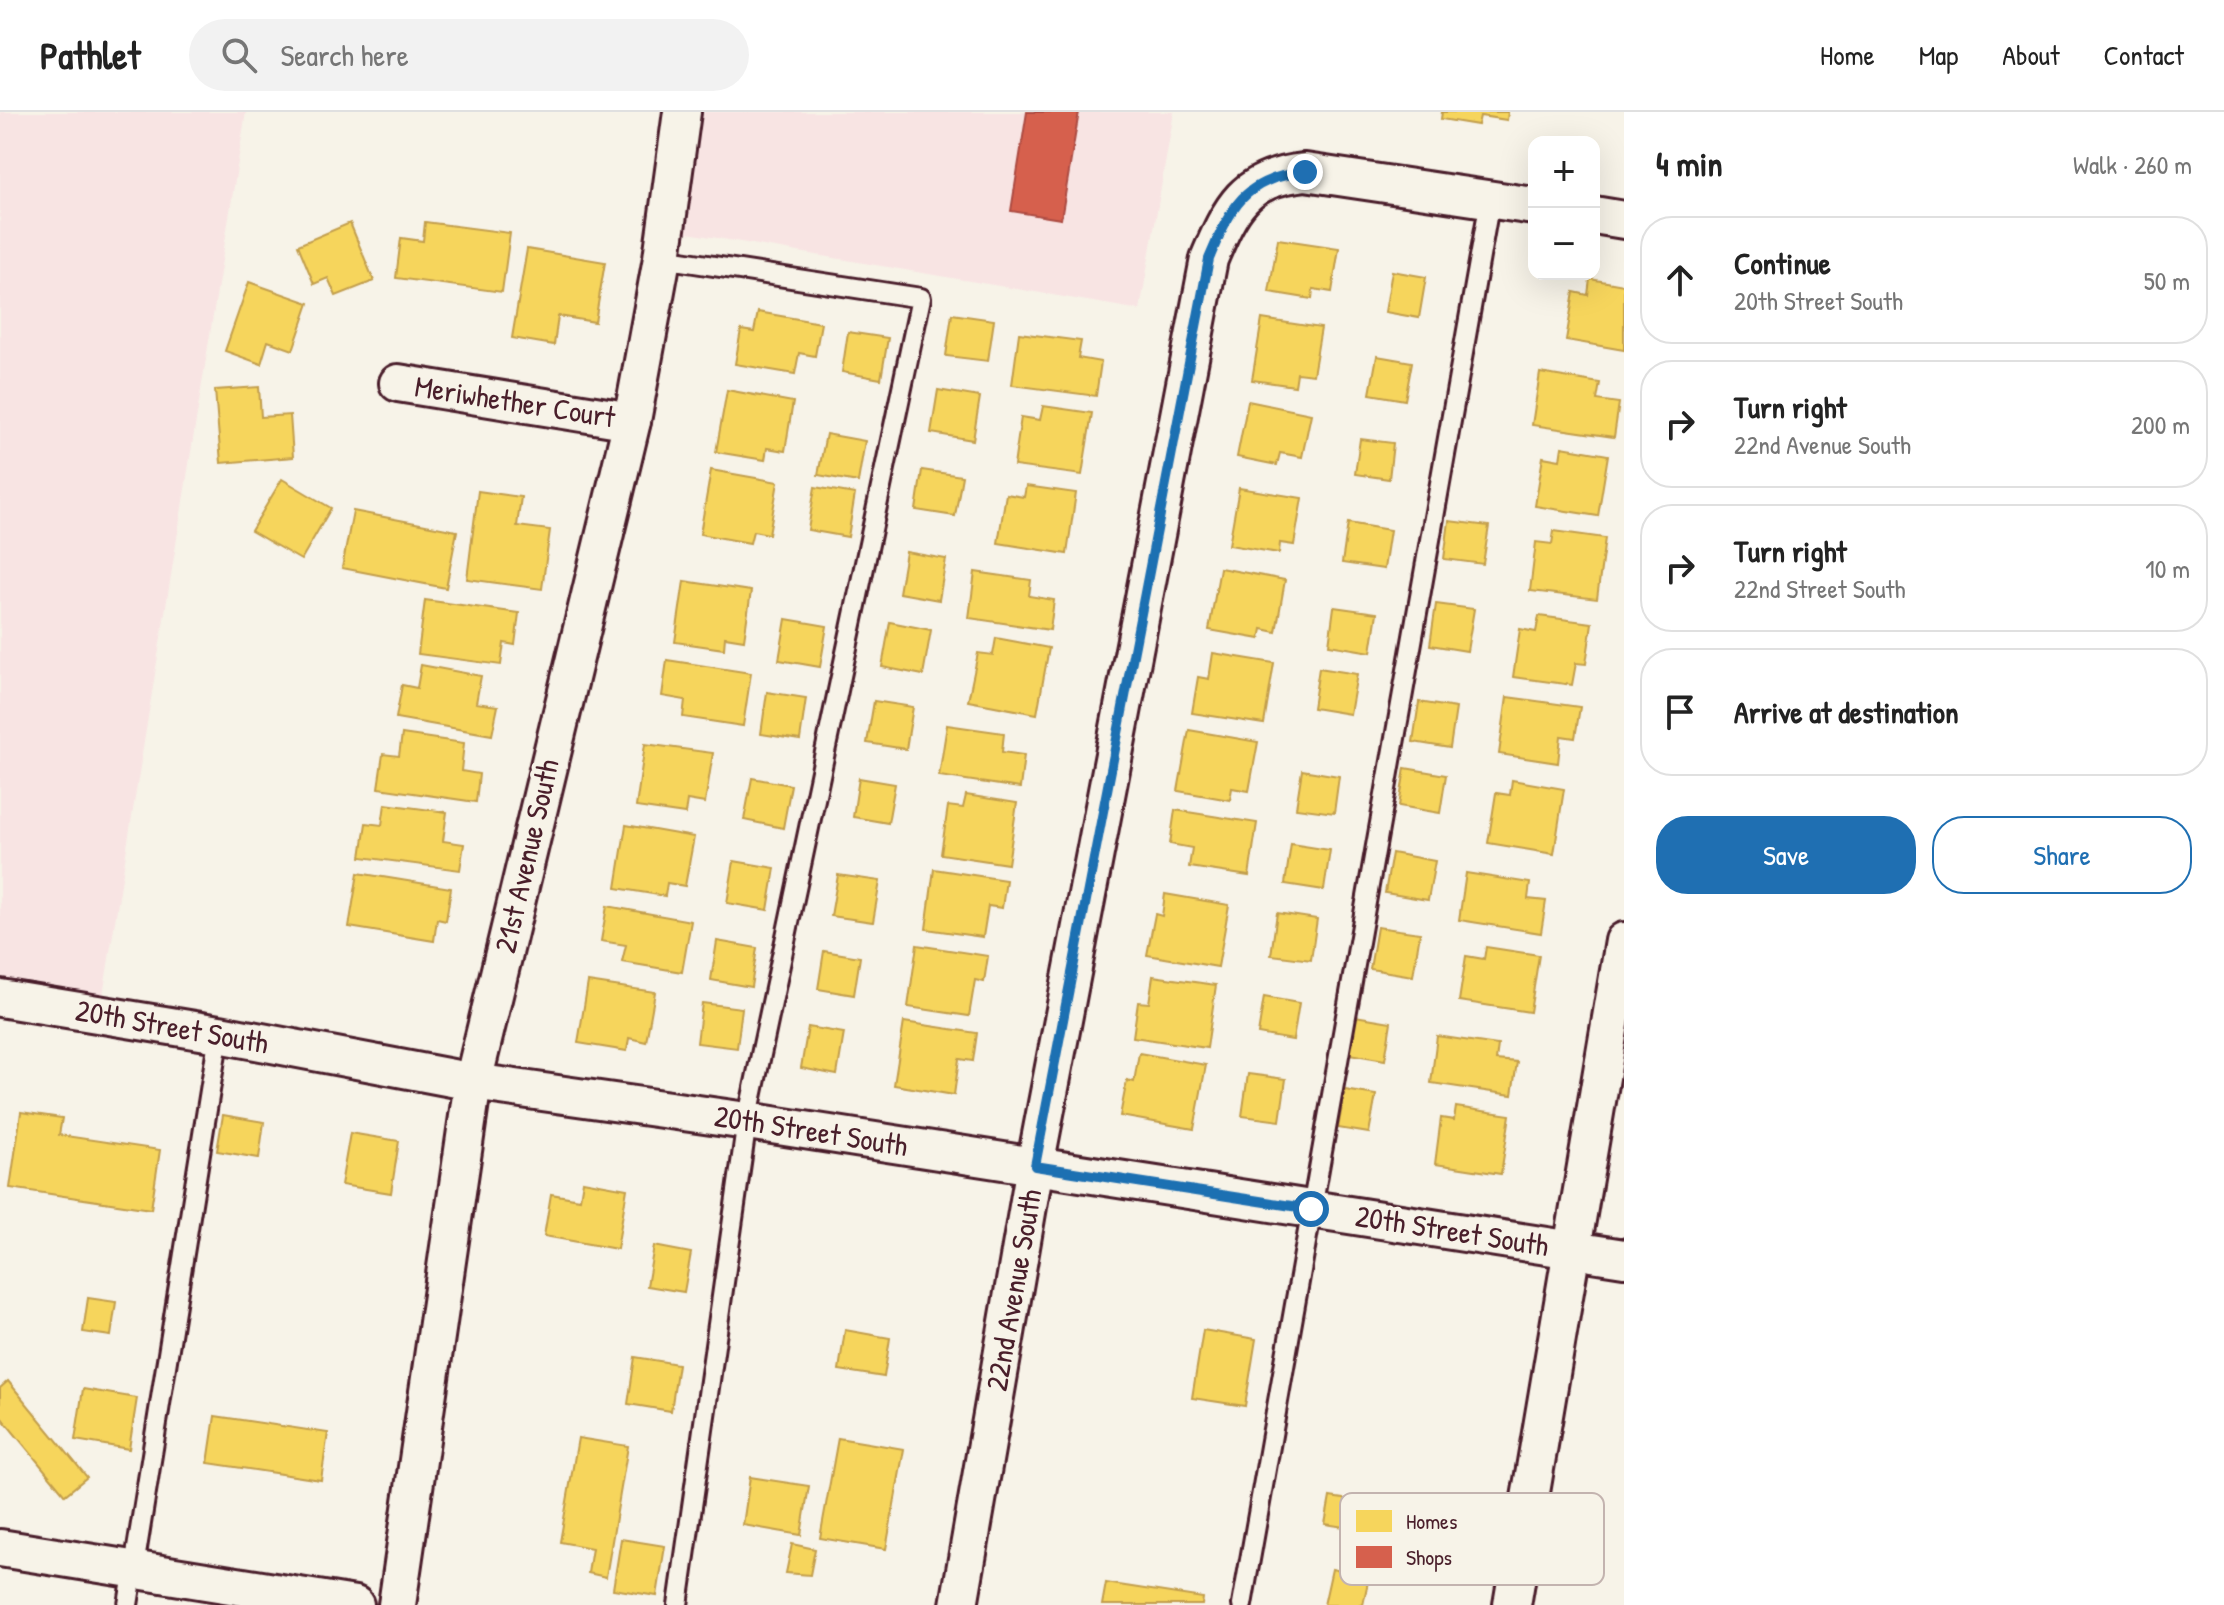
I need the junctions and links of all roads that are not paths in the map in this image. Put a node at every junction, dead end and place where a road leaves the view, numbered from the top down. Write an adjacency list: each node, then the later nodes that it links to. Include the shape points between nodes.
1 (682, 112): 6 (street, 21st Avenue South)
2 (1490, 200): 3 (street); 15 (street, 22nd Avenue South, via 1305,172 1278,175 1254,187 1228,214 1209,259); 16 (lane)
3 (1528, 205)
4 (1600, 216): 5 (street)
5 (1624, 220)
6 (662, 258): 8 (street, 21st Avenue South); 14 (lane, via 921,298)
7 (398, 383): 8 (street, Meriwhether Court)
8 (632, 421): 13 (street, 21st Avenue South)
9 (1624, 941): 10 (street)
10 (1620, 994): 17 (street)
11 (0, 998): 12 (street, 20th Street South)
12 (219, 1034): 13 (street, 20th Street South); 21 (lane)
13 (473, 1082): 14 (street, 20th Street South); 25 (street, 21st Avenue South)
14 (747, 1121): 15 (street, 20th Street South); 26 (lane)
15 (1035, 1166): 16 (street, 20th Street South); 27 (street, 22nd Avenue South)
16 (1311, 1209): 17 (street, 20th Street South); 28 (lane)
17 (1572, 1250): 18 (street, 20th Street South); 19 (street)
18 (1624, 1258)
19 (1531, 1493)
20 (0, 1548): 21 (street)
21 (134, 1568): 23 (lane); 24 (street)
22 (1515, 1585): 29 (street)
23 (128, 1605)
24 (355, 1605)
25 (397, 1605)
26 (678, 1605)
27 (959, 1605)
28 (1242, 1605)
29 (1512, 1605)

